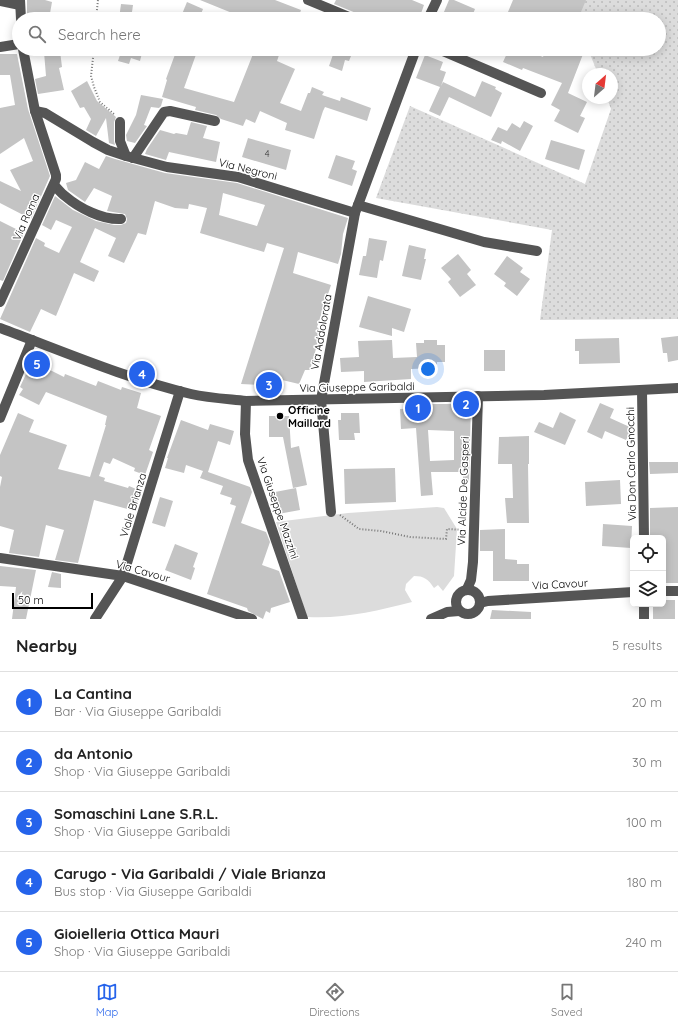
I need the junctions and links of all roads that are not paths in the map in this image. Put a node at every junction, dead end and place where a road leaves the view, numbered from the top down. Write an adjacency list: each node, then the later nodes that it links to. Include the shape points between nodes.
1 (308, 0): 6 (street)
2 (437, 0): 7 (street)
3 (0, 1): 4 (street)
4 (20, 2): 5 (street)
5 (21, 12)
6 (337, 12)
7 (431, 12)
8 (12, 45): 9 (street)
9 (0, 47)
10 (24, 56): 14 (street)
11 (413, 56): 19 (street, Via Addolorata)
12 (454, 56): 13 (street)
13 (541, 93)
14 (35, 111): 17 (street, Via Negroni, via 45,113 108,150); 18 (street, via 56,175)
15 (215, 121): 17 (street, via 170,111 164,112)
16 (120, 122): 17 (street, via 120,141)
17 (129, 157): 19 (street, Via Negroni, via 167,167 238,177)
18 (54, 185): 20 (street, via 70,200 91,212); 22 (street, Via Roma)
19 (356, 209): 21 (street, via 484,242); 29 (street, Via Addolorata)
20 (122, 219)
21 (537, 251)
22 (0, 302)
23 (0, 328): 24 (street, Via Giuseppe Garibaldi)
24 (32, 340): 27 (street, Via Giuseppe Garibaldi, via 104,368); 31 (street)
25 (678, 388): 26 (street, Via Giuseppe Garibaldi)
26 (642, 390): 28 (street, Via Giuseppe Garibaldi); 33 (street, Via Don Carlo Gnocchi)
27 (180, 391): 30 (street, Via Giuseppe Garibaldi); 35 (street, Viale Brianza)
28 (478, 396): 29 (street, Via Giuseppe Garibaldi); 36 (street, Via Alcide De Gasperi)
29 (321, 400): 30 (street, Via Giuseppe Garibaldi); 32 (street, Via Addolorata)
30 (246, 401): 45 (street, Via Giuseppe Mazzini, via 245,434 248,460)
31 (0, 418)
32 (331, 512)
33 (644, 535)
34 (0, 558): 35 (street, Via Cavour)
35 (123, 576): 43 (street, Viale Brianza); 44 (street, Via Cavour)
36 (469, 588): 40 (street); 42 (street, via 456,597)
37 (666, 591): 38 (street)
38 (678, 591)
39 (630, 592): 40 (street, Via Cavour)
40 (482, 601): 42 (street, via 477,610)
41 (644, 607): 47 (street)
42 (466, 613): 46 (street, via 447,612)
43 (95, 619)
44 (252, 619)
45 (303, 619)
46 (430, 619)
47 (644, 619)

